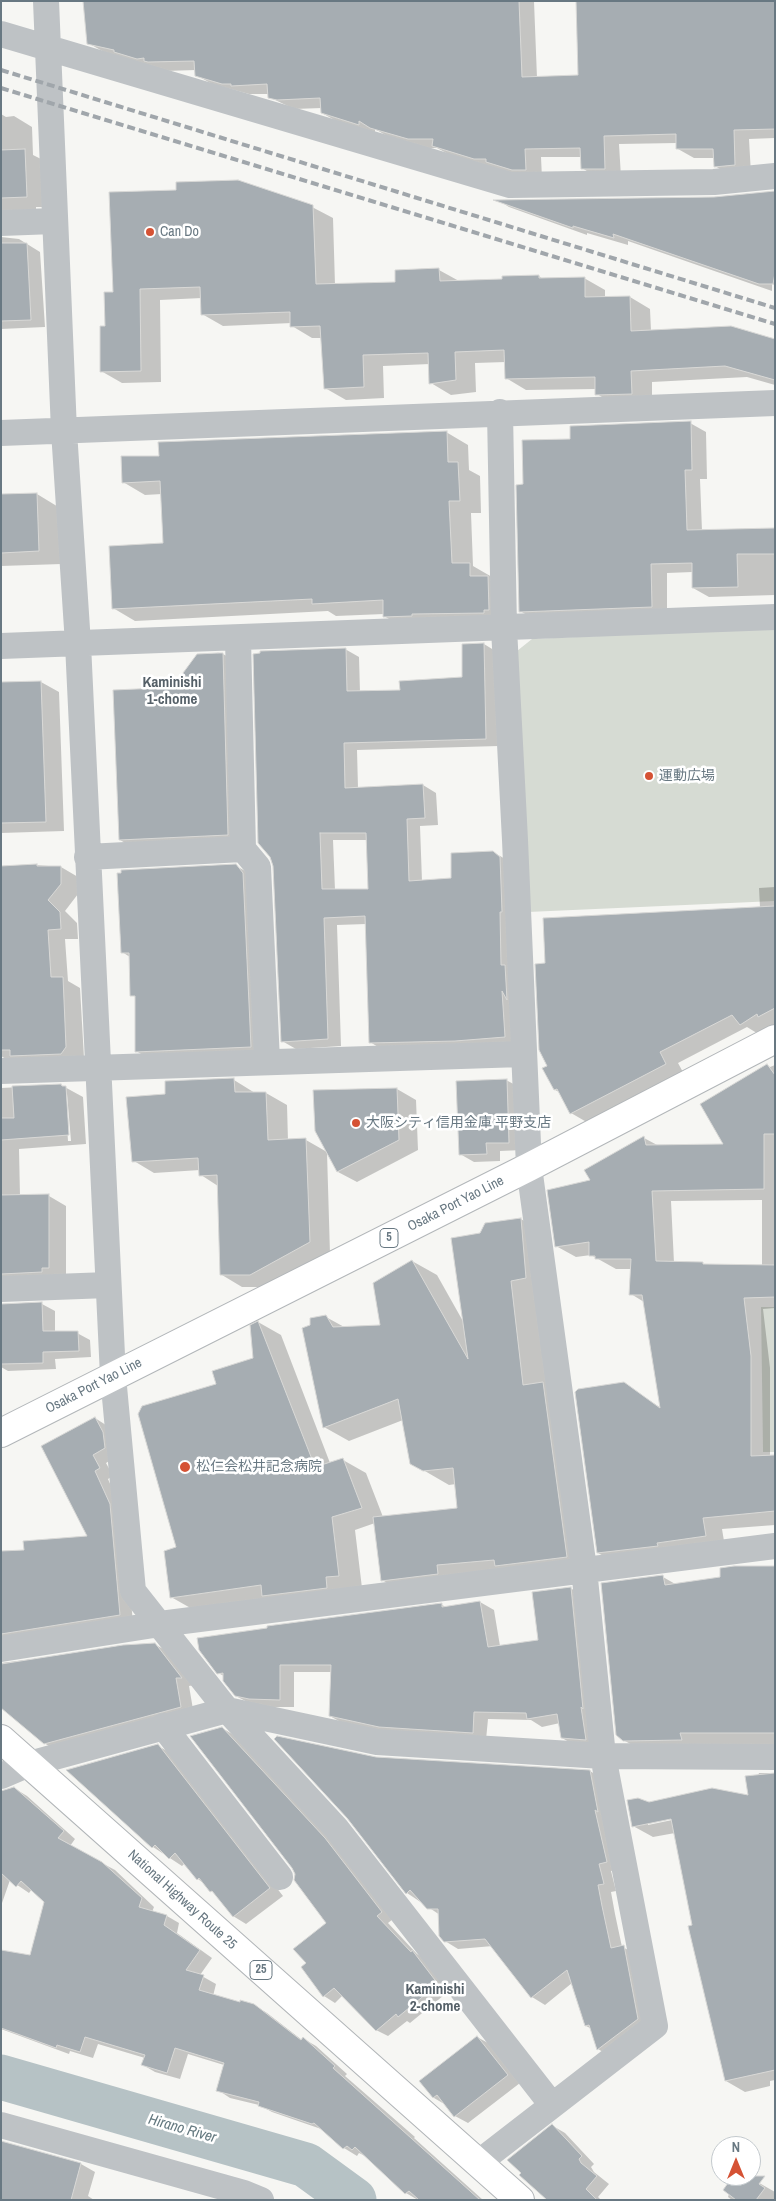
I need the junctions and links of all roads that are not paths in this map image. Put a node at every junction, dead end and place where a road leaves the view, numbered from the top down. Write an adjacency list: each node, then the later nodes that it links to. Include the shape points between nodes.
1 (46, 1): 3 (street)
2 (1, 34): 3 (street)
3 (48, 48): 4 (street, via 510,185 714,182); 5 (street)
4 (775, 176)
5 (54, 221): 6 (street); 9 (street)
6 (1, 223)
7 (775, 403): 8 (street)
8 (500, 412): 9 (street); 12 (street)
9 (64, 431): 10 (street); 14 (street)
10 (1, 433)
11 (775, 617): 12 (street)
12 (504, 628): 13 (street); 19 (street)
13 (238, 639): 14 (street); 16 (street)
14 (78, 644): 15 (street); 17 (street)
15 (1, 646)
16 (243, 849): 17 (street); 20 (street, via 258,867)
17 (87, 856): 21 (street)
18 (775, 1039): 23 (main road, Osaka Port Yao Line / 5)
19 (522, 1054): 20 (street); 23 (street)
20 (267, 1062): 21 (street)
21 (97, 1067): 22 (street); 24 (street)
22 (1, 1071)
23 (529, 1167): 26 (main road, Osaka Port Yao Line / 5); 29 (street)
24 (108, 1285): 25 (street); 26 (street)
25 (1, 1289)
26 (113, 1376): 27 (main road, Osaka Port Yao Line / 5); 30 (street, via 133,1590)
27 (1, 1433)
28 (775, 1546): 29 (street)
29 (584, 1569): 30 (street); 35 (street)
30 (160, 1624): 31 (street); 32 (street)
31 (1, 1649)
32 (227, 1710): 33 (street); 35 (street, via 377,1742); 40 (street, via 336,1828)
33 (163, 1726): 37 (street); 39 (street)
34 (1, 1739): 37 (main road, National Highway Route 25 / 25)
35 (603, 1756): 36 (street); 40 (street, via 655,2026)
36 (775, 1758)
37 (29, 1764): 38 (street); 42 (main road, National Highway Route 25 / 25)
38 (1, 1776)
39 (280, 1877)
40 (552, 2106): 42 (street)
41 (1, 2124): 43 (street)
42 (478, 2163): 44 (main road, National Highway Route 25 / 25)
43 (261, 2200)
44 (520, 2200)

